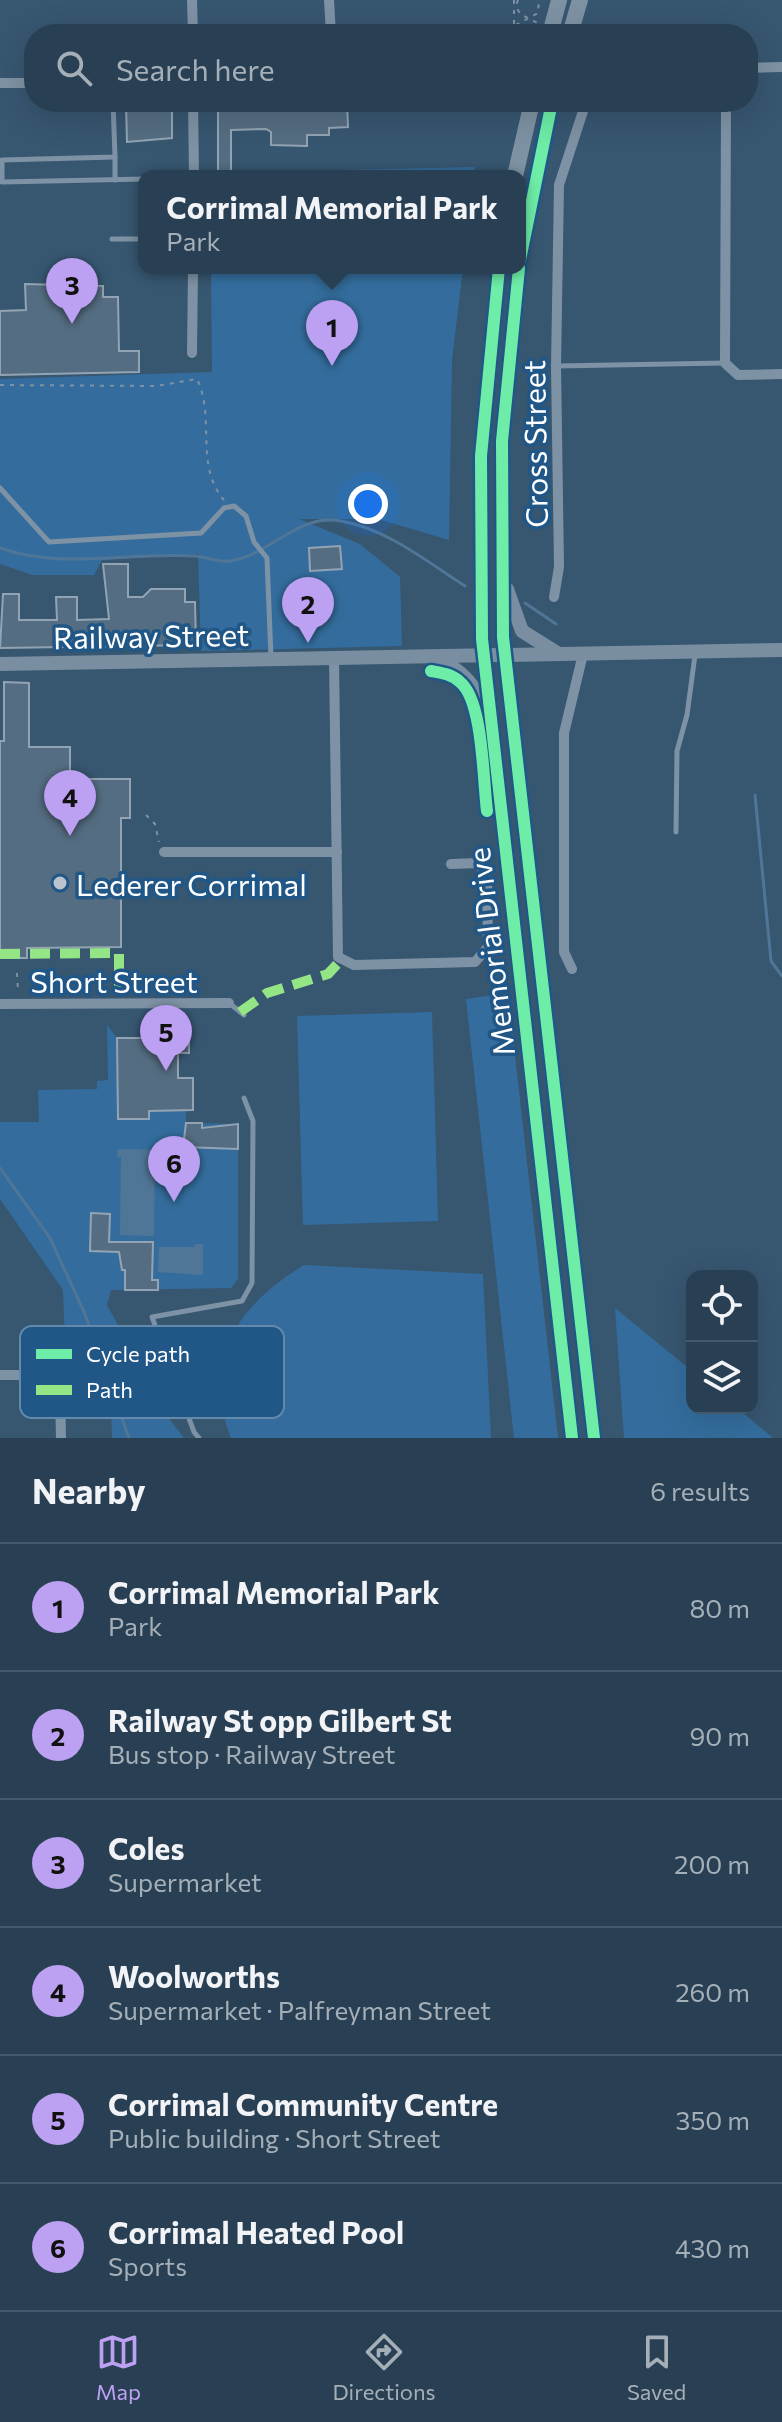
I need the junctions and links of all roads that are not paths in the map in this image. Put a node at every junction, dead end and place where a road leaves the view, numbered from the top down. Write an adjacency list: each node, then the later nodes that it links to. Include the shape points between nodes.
1 (192, 0): 5 (street)
2 (329, 0): 6 (street)
3 (559, 0): 7 (main road)
4 (580, 0): 8 (main road)
5 (193, 24)
6 (330, 24)
7 (553, 24)
8 (573, 24)
9 (782, 67): 10 (street)
10 (758, 68)
11 (0, 83): 12 (street)
12 (24, 83)
13 (113, 112): 19 (lane)
14 (193, 112): 20 (street)
15 (530, 112): 21 (main road)
16 (550, 112): 24 (main road)
17 (583, 112): 32 (street, Cross Street, via 559,185)
18 (726, 112): 31 (street)
19 (115, 157): 23 (lane); 23 (lane, via 2,160 2,182)
20 (194, 170)
21 (516, 170)
22 (138, 179): 23 (lane)
23 (115, 180)
24 (526, 230)
25 (112, 239): 26 (lane)
26 (138, 239)
27 (193, 274): 30 (street)
28 (498, 274): 42 (main road, Memorial Drive, via 481,456)
29 (518, 274): 35 (main road, Memorial Drive, via 506,384)
30 (192, 353)
31 (725, 363): 32 (lane); 33 (street, via 738,375)
32 (556, 366): 36 (street, Cross Street, via 559,567)
33 (782, 374)
34 (0, 488): 45 (lane, via 49,542 201,533 229,506 246,516 254,542 267,558)
35 (500, 557): 39 (main road, via 522,631); 43 (main road, Memorial Drive)
36 (554, 597)
37 (782, 650): 38 (main road, Railway Street)
38 (695, 651): 40 (main road, Railway Street); 48 (lane, via 677,751)
39 (559, 654): 40 (main road, Railway Street); 43 (main road, Railway Street)
40 (583, 654): 52 (street, via 564,733 564,952)
41 (424, 656): 42 (main road, Railway Street); 44 (main road, Railway Street); 47 (main road, via 463,675)
42 (483, 656): 43 (main road, Railway Street); 47 (main road, Memorial Drive)
43 (505, 656): 63 (main road, Memorial Drive)
44 (334, 658): 45 (main road, Railway Street); 50 (street)
45 (271, 659): 46 (main road, Railway Street)
46 (0, 664)
47 (491, 725): 62 (main road, Memorial Drive)
48 (676, 832)
49 (164, 852): 50 (street)
50 (337, 852): 51 (street, via 338,957 354,965 475,962 488,947 487,881 479,863)
51 (451, 864)
52 (572, 969)
53 (229, 1003): 54 (street, Short Street); 55 (lane)
54 (0, 1004)
55 (244, 1015)
56 (244, 1098): 57 (lane, via 253,1121 252,1283 242,1301 152,1317)
57 (155, 1326)
58 (61, 1418): 60 (street)
59 (189, 1418): 61 (lane)
60 (61, 1438)
61 (199, 1438)
62 (572, 1438)
63 (594, 1438)

